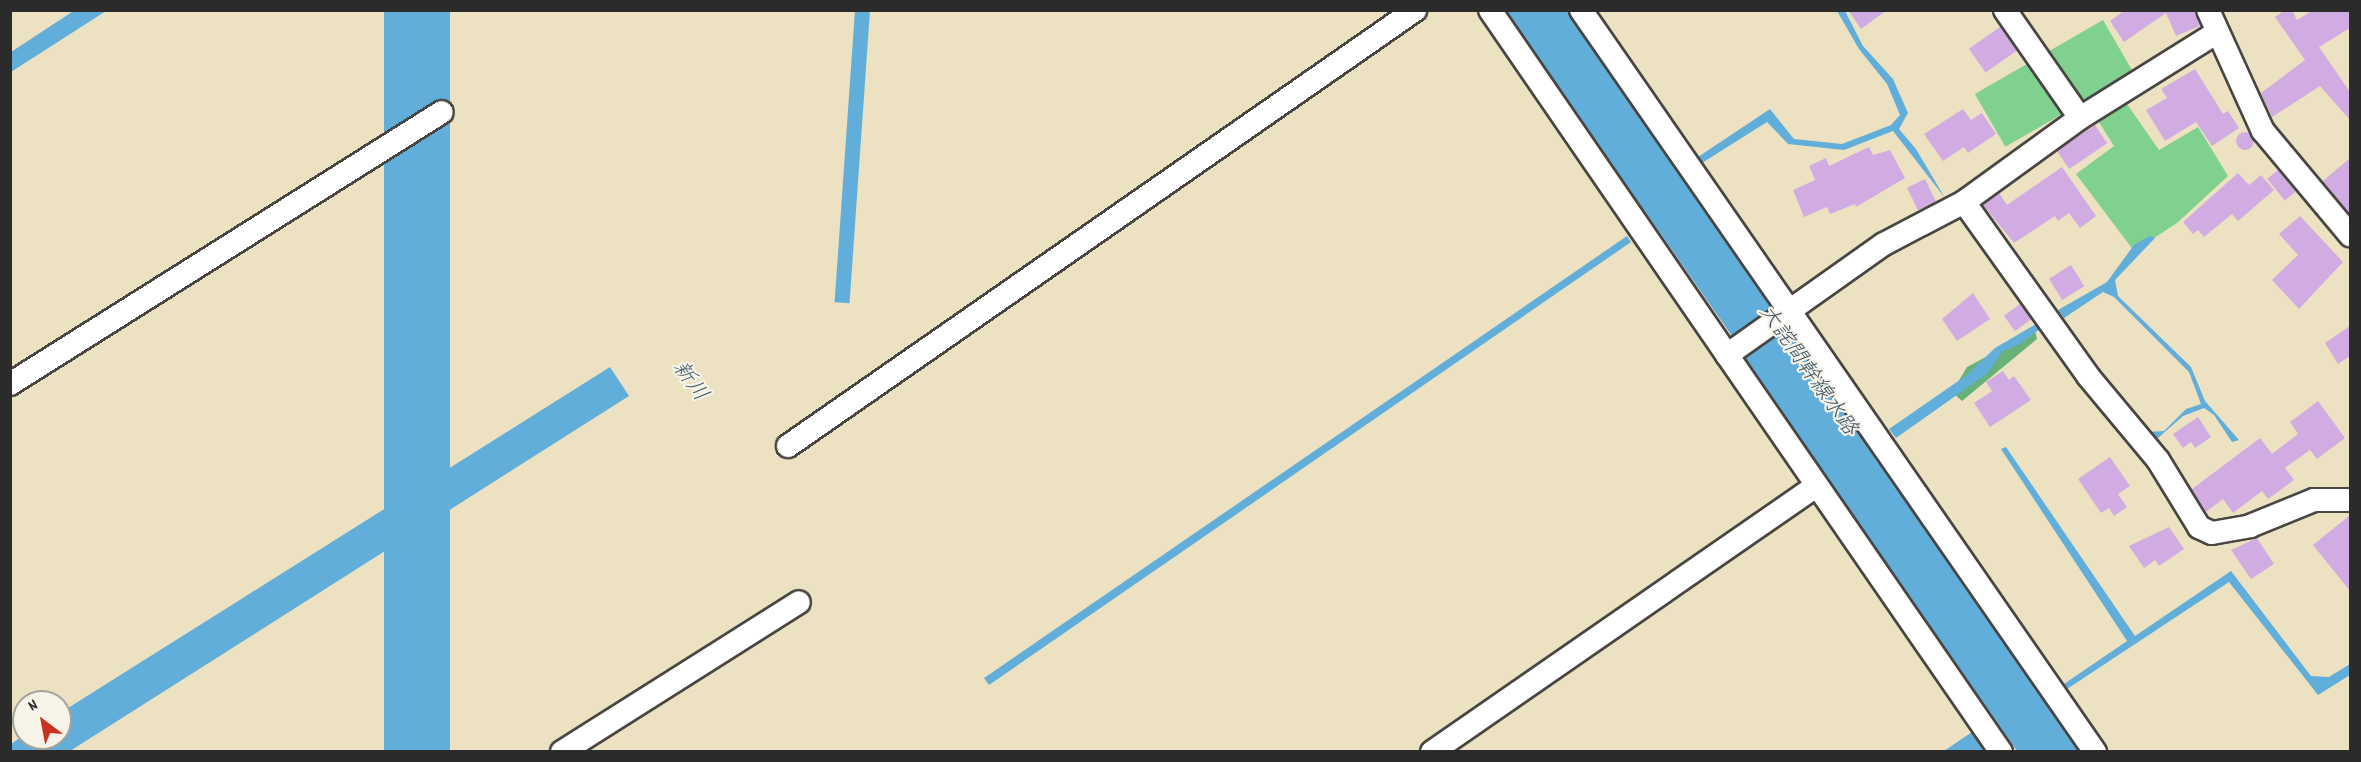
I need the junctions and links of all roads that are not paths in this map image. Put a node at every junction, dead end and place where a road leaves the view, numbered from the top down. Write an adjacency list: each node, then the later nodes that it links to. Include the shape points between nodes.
1 (1415, 10): 14 (street)
2 (1490, 10): 12 (street)
3 (1581, 10): 11 (street)
4 (2005, 10): 8 (street)
5 (2208, 10): 6 (street)
6 (2216, 33): 8 (street); 10 (street, via 2263,131)
7 (442, 112): 13 (street)
8 (2080, 118): 9 (street)
9 (1964, 202): 11 (street, via 1884,244); 16 (street, via 2088,376 2158,460 2199,527 2212,533 2250,526 2314,500)
10 (2350, 235)
11 (1789, 310): 12 (street); 21 (street)
12 (1727, 355): 15 (street)
13 (10, 384)
14 (788, 446)
15 (1816, 486): 19 (street); 20 (street)
16 (2350, 500)
17 (799, 602): 18 (street)
18 (562, 752)
19 (1432, 752)
20 (2001, 752)
21 (2095, 752)

